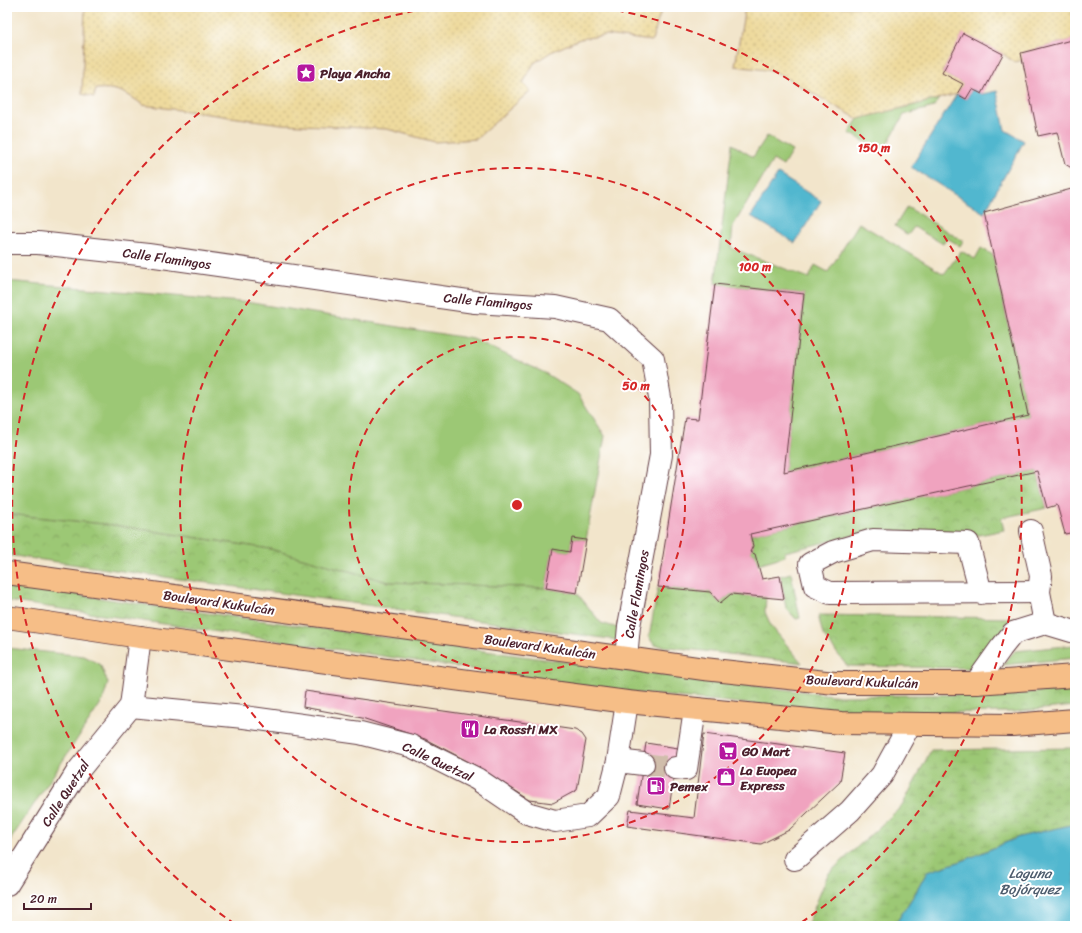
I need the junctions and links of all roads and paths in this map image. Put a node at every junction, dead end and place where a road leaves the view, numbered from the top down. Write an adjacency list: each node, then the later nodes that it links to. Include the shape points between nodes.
1 (7, 243): 10 (street, Calle Flamingos, via 38,243 148,255 475,302 555,307 609,319 653,359 660,398 661,455 629,626)
2 (1031, 531): 4 (street, via 1042,576)
3 (7, 573): 10 (main road, Boulevard Kukulcán)
4 (1039, 592): 5 (street); 7 (street)
5 (981, 593): 5 (street, via 830,593 815,586 810,564 833,552 873,540 968,543)
6 (7, 617): 9 (main road)
7 (1045, 623): 8 (street); 12 (street, via 1013,633)
8 (1075, 632)
9 (140, 637): 13 (main road); 14 (street)
10 (626, 658): 12 (main road, Boulevard Kukulcán, via 704,669 835,682)
11 (1075, 676): 12 (main road, Boulevard Kukulcán)
12 (976, 683)
13 (627, 702): 15 (main road); 18 (street, Calle Quetzal)
14 (130, 706): 18 (street, Calle Quetzal, via 244,717 360,733 411,746 477,780 527,813 556,821 588,816 609,796); 22 (street, Calle Quetzal, via 78,770)
15 (695, 709): 17 (main road, via 841,723); 20 (street, via 686,769)
16 (1075, 720): 17 (main road, via 1012,725)
17 (910, 724): 21 (street, via 882,775 850,811)
18 (618, 761): 19 (street)
19 (643, 764)
20 (675, 768)
21 (795, 859)
22 (7, 884)

